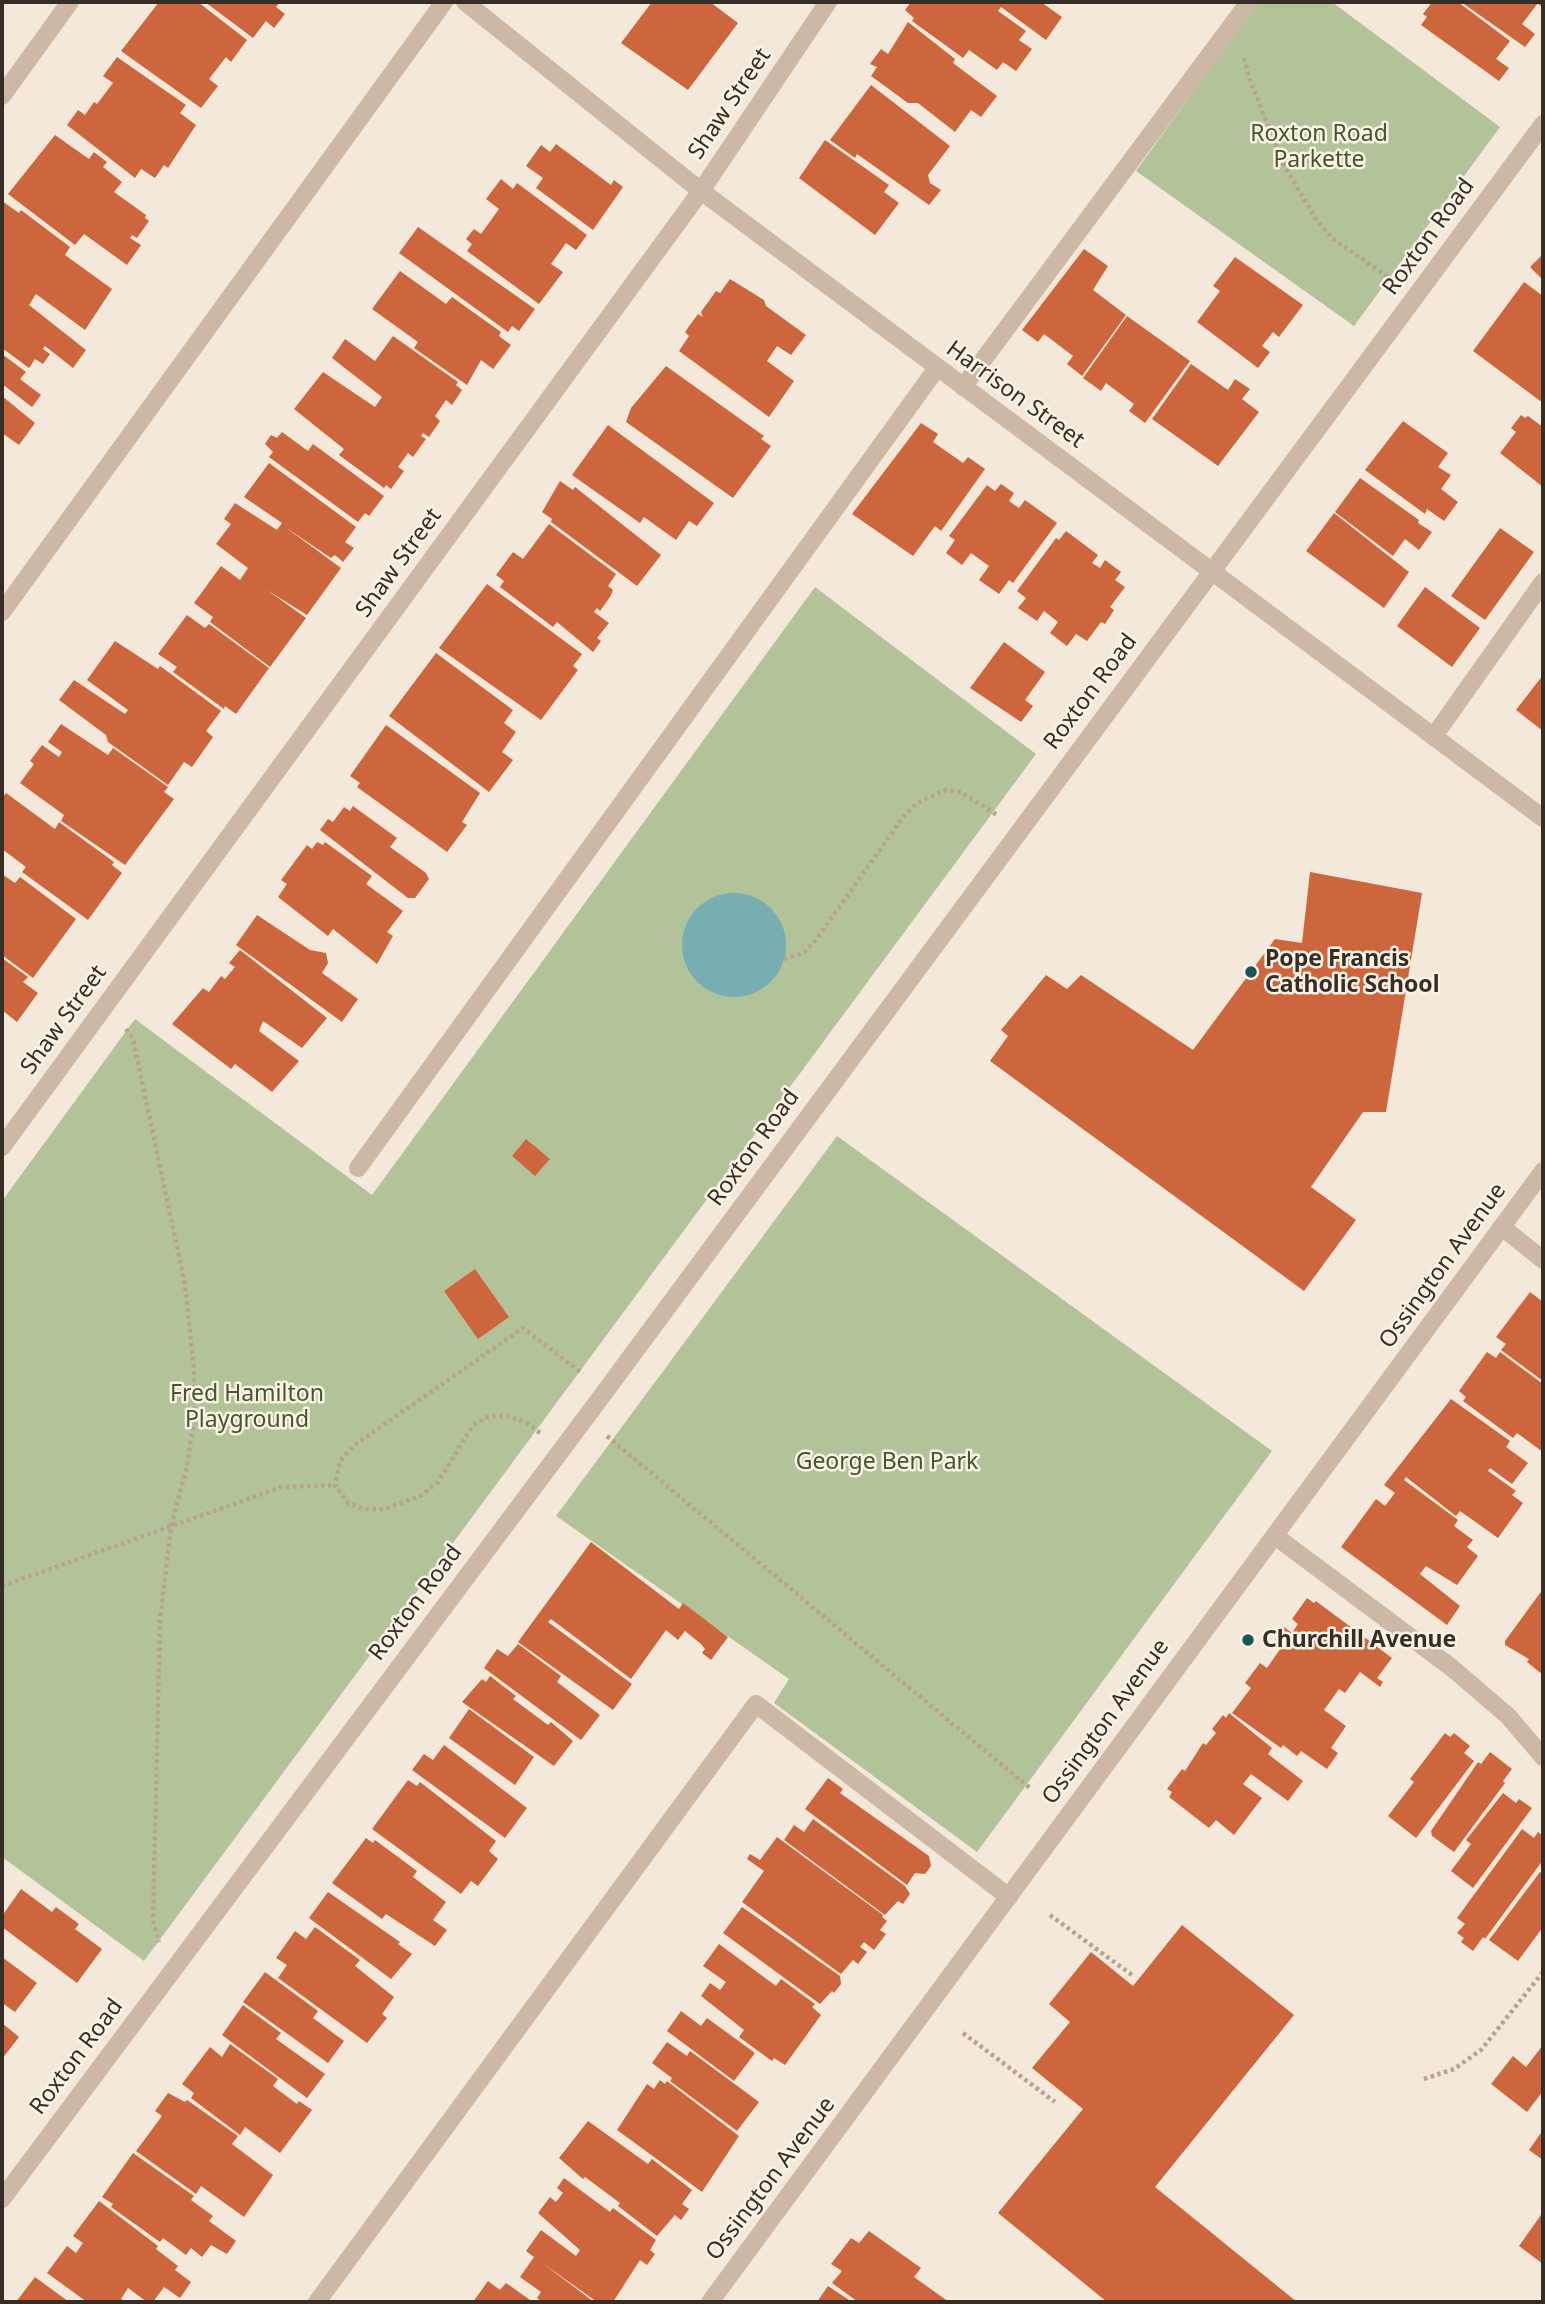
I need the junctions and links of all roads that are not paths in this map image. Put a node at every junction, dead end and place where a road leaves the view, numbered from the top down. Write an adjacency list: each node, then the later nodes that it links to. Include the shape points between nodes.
1 (70, 2): 6 (street)
2 (444, 2): 13 (street)
3 (465, 2): 8 (street, Harrison Street)
4 (828, 2): 8 (street, Shaw Street)
5 (1249, 2): 10 (street)
6 (2, 96)
7 (1543, 124): 11 (street, Roxton Road)
8 (701, 191): 9 (street, Harrison Street); 16 (street, Shaw Street)
9 (937, 368): 10 (street, Harrison Street); 17 (street)
10 (963, 387): 11 (street, Harrison Street)
11 (1212, 570): 14 (street, Harrison Street); 24 (street, Roxton Road)
12 (1543, 582): 14 (street)
13 (2, 612)
14 (1434, 736): 15 (street, Harrison Street)
15 (1543, 818)
16 (2, 1147)
17 (358, 1168)
18 (1543, 1171): 19 (street, Ossington Avenue)
19 (1502, 1227): 20 (street); 21 (street, Ossington Avenue)
20 (1543, 1260)
21 (1275, 1536): 22 (street, via 1452,1668 1508,1716); 23 (street, Ossington Avenue)
22 (1543, 1757)
23 (1009, 1896): 25 (street, via 756,1703); 26 (street, Ossington Avenue)
24 (2, 2199)
25 (317, 2302)
26 (710, 2302)

